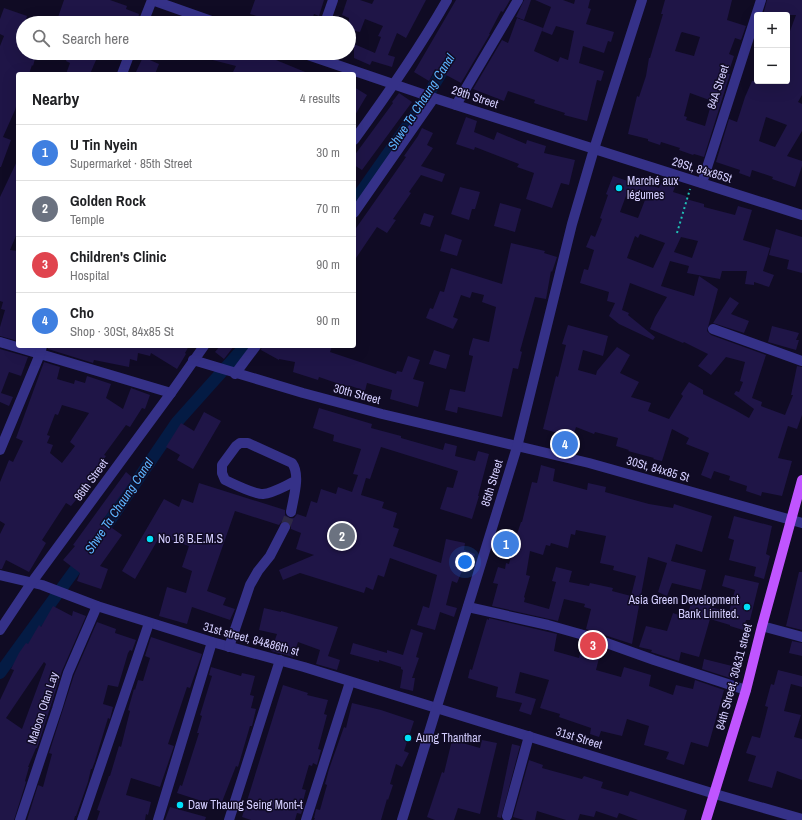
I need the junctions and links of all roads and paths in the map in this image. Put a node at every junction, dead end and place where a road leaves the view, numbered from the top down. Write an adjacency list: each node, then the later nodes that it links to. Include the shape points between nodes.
1 (152, 0): 7 (street); 8 (street)
2 (333, 0): 10 (street)
3 (447, 0): 14 (street)
4 (518, 0): 16 (street)
5 (642, 0): 18 (street, 85th Street)
6 (761, 0): 19 (street, 84A Street)
7 (178, 4): 9 (street)
8 (146, 16)
9 (203, 16)
10 (327, 16)
11 (127, 60): 13 (street)
12 (327, 60): 14 (street, 29th Street)
13 (123, 72)
14 (394, 85): 15 (street, 29th Street); 17 (street)
15 (434, 98): 16 (street, 29th Street); 20 (street)
16 (456, 105): 18 (street, 29th Street)
17 (356, 137)
18 (594, 149): 19 (street, 29St, 84x85St); 35 (street, 85th Street, via 572,224)
19 (697, 182): 21 (street, 29St, 84x85St); 22 (path)
20 (356, 210)
21 (802, 215)
22 (677, 233)
23 (712, 329): 30 (street)
24 (0, 342): 25 (street)
25 (16, 345)
26 (31, 348): 29 (street)
27 (203, 348): 31 (street, 86th Street)
28 (254, 348): 32 (street)
29 (41, 350): 33 (street); 34 (street)
30 (802, 361)
31 (197, 362): 32 (street, 30th Street); 33 (street, 86th Street)
32 (232, 373): 35 (street, 30th Street)
33 (171, 393): 43 (street, 86th Street)
34 (1, 445)
35 (517, 447): 39 (street, 30St, 84x85 St, via 552,453); 45 (street, 85th Street)
36 (802, 480): 39 (main road, 84th Street, 30&31 street)
37 (296, 481): 37 (street, via 264,494 224,480 222,465 236,446 248,443 292,463 295,467); 38 (street)
38 (291, 512)
39 (791, 520): 40 (street, 30St, 84x85 St); 47 (main road, 84th Street, 30&31 street)
40 (802, 523)
41 (286, 528): 51 (street, via 250,585)
42 (0, 575): 43 (street)
43 (37, 584): 44 (street, 31st street, 84&86th st); 48 (street, 86th Street)
44 (97, 606): 46 (street, 31st street, 84&86th st); 60 (street, Maloon Otan Lay, via 68,672)
45 (468, 607): 54 (street, via 548,625); 55 (street, 85th Street)
46 (149, 623): 50 (street, 31st street, 84&86th st); 61 (street)
47 (762, 626): 49 (street); 54 (main road, 84th Street, 30&31 street)
48 (0, 630)
49 (802, 636)
50 (212, 642): 51 (street, 31st street, 84&86th st); 62 (street)
51 (229, 646): 52 (street, 31st street, 84&86th st)
52 (280, 660): 53 (street, 31st street, 84&86th st); 63 (street)
53 (350, 682): 55 (street, 31st street, 84&86th st); 64 (street)
54 (746, 690): 57 (main road, 84th Street, 30&31 street)
55 (436, 708): 56 (street, 31st Street); 65 (street, 85th Street)
56 (529, 736): 57 (street, 31st Street); 58 (street)
57 (715, 794): 59 (street, 31st Street); 66 (main road, 84th Street, 30&31 street)
58 (507, 816)
59 (802, 819)
60 (20, 820)
61 (82, 820)
62 (158, 820)
63 (229, 820)
64 (306, 820)
65 (402, 820)
66 (706, 820)

